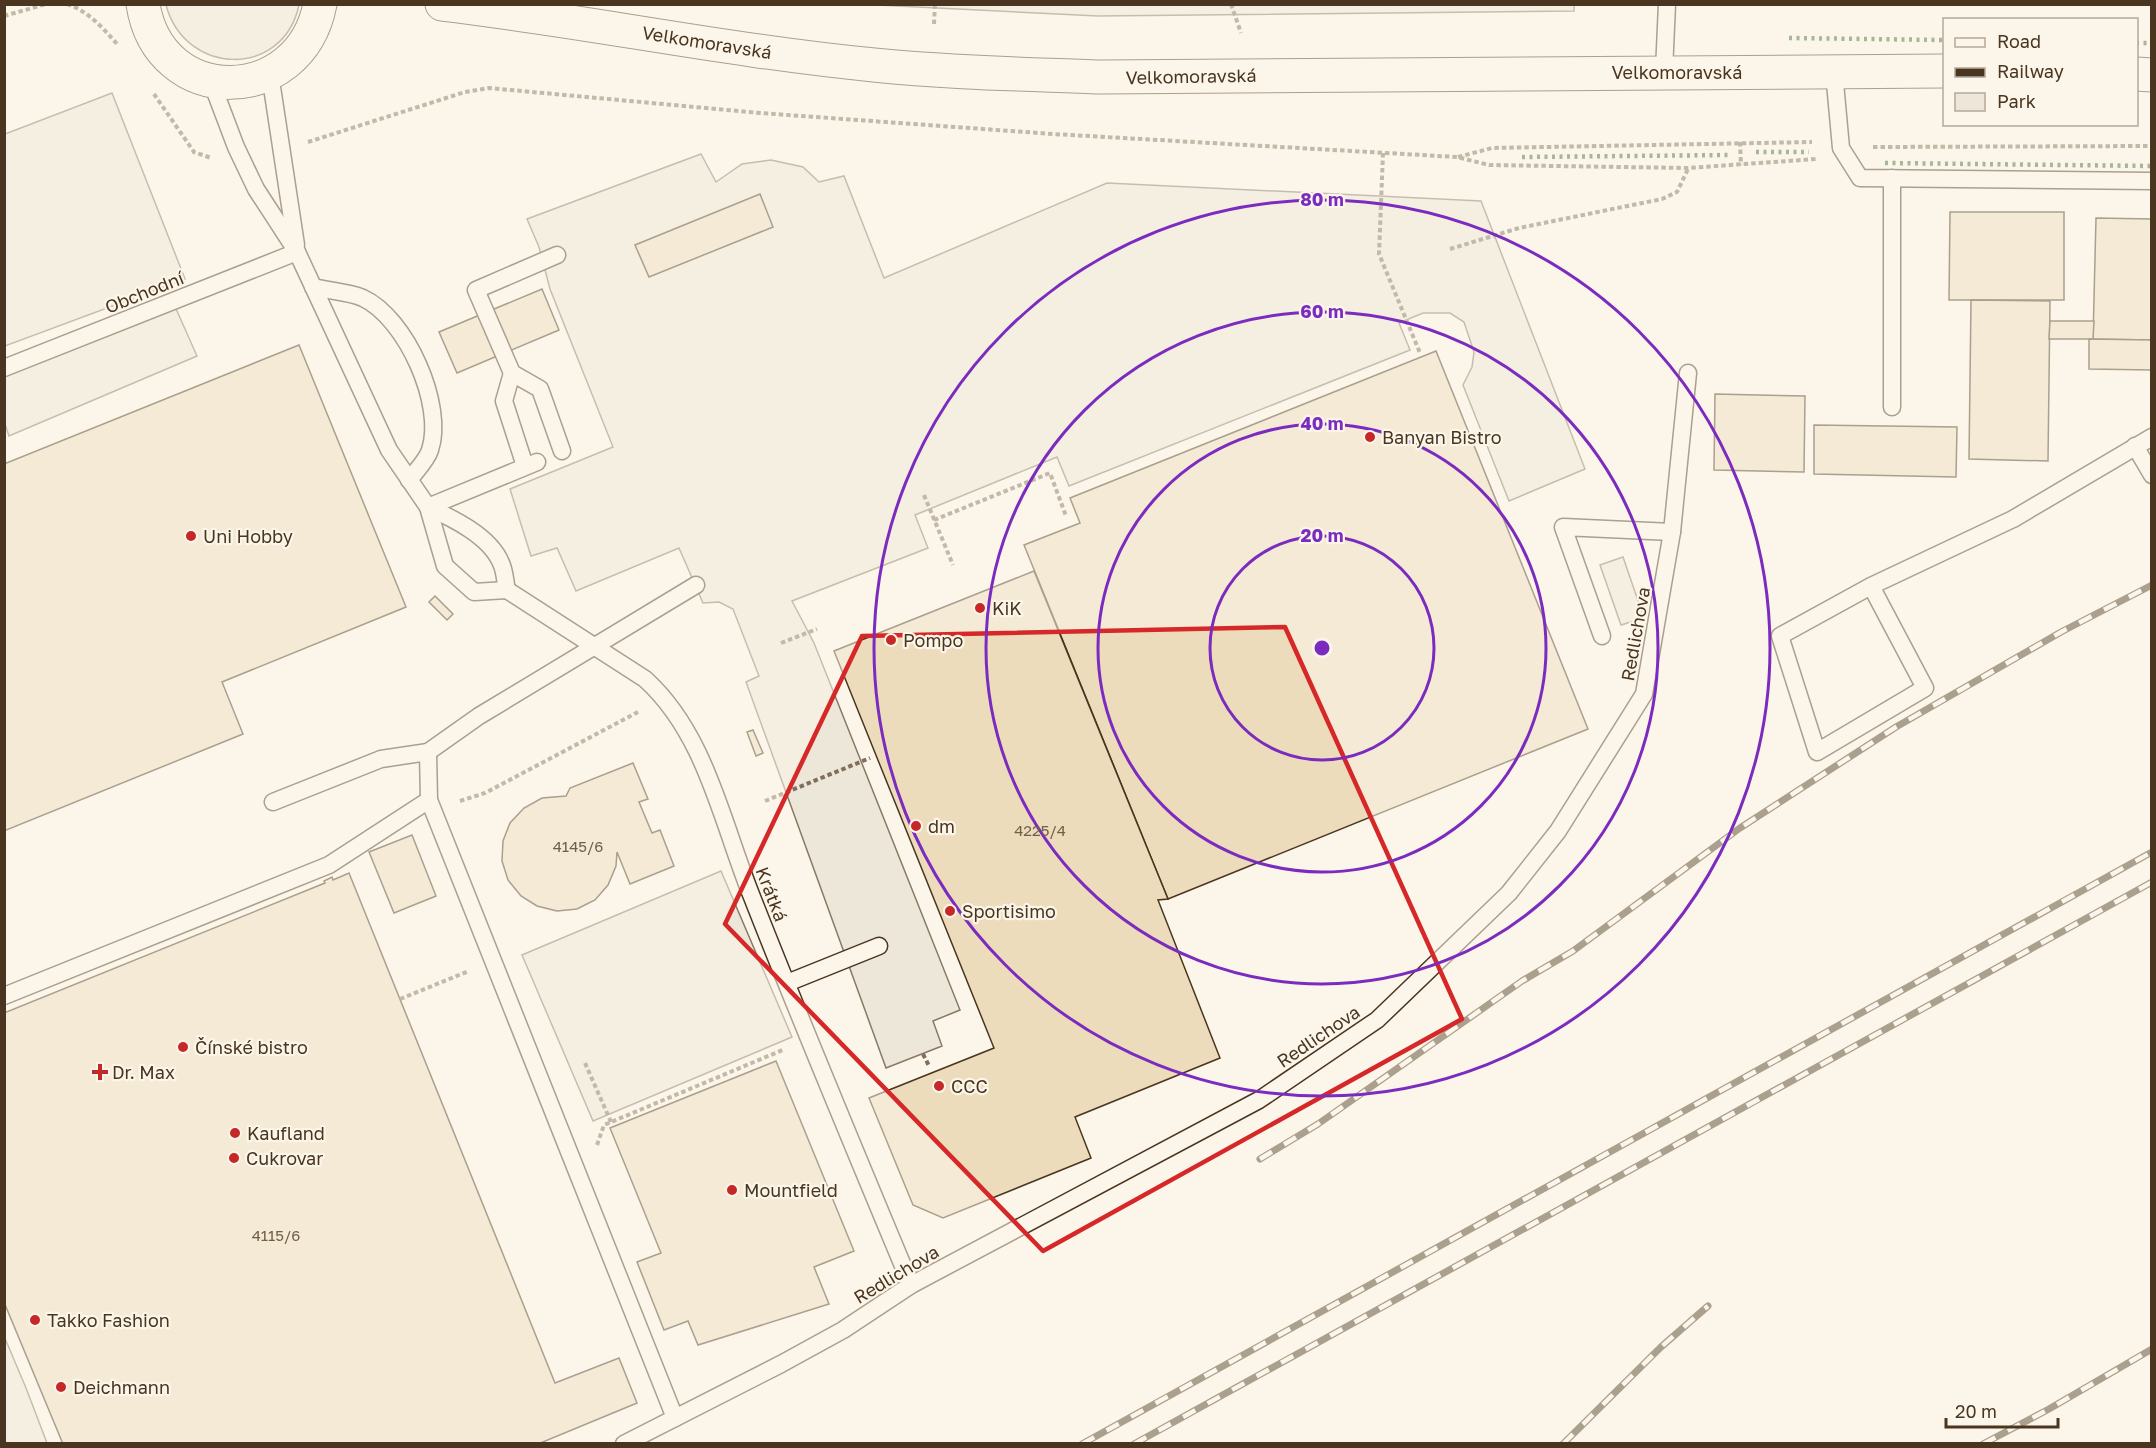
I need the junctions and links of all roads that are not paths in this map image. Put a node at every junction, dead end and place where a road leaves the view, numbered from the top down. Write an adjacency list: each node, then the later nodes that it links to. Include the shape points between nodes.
1 (143, 4): 9 (main road, via 156,42 173,62)
2 (320, 4): 8 (main road, via 306,43 290,61)
3 (442, 4): 5 (main road, Velkomoravská, via 778,53 974,72 1101,77)
4 (1667, 4): 5 (lane)
5 (1664, 71): 7 (main road, Velkomoravská)
6 (1943, 71): 7 (main road, Velkomoravská)
7 (1834, 72): 10 (lane, via 1841,148 1860,178)
8 (270, 74): 9 (main road, via 234,84); 12 (lane)
9 (211, 81): 12 (lane, via 256,189)
10 (1892, 178): 11 (lane); 18 (lane)
11 (2151, 181)
12 (297, 252): 14 (lane); 15 (lane, Obchodní)
13 (557, 255): 16 (lane, via 476,290)
14 (313, 287): 23 (lane, via 389,450); 23 (lane, via 363,298 392,319 410,345 431,408 432,434 430,451)
15 (4, 368)
16 (512, 373): 21 (lane, via 540,388); 24 (lane, via 504,401 531,464)
17 (1688, 373): 25 (lane, Redlichova)
18 (1892, 406)
19 (2151, 437): 20 (lane)
20 (2135, 447): 22 (lane); 27 (lane, via 2013,519)
21 (562, 452)
22 (2151, 475)
23 (409, 480): 24 (lane)
24 (428, 507): 28 (lane, via 467,525 493,552 501,562); 28 (lane, via 445,566 474,592)
25 (1672, 532): 29 (lane, via 1563,527); 37 (lane, Redlichova, via 1644,694 1558,831 1509,893 1458,944 1377,1020 1259,1100)
26 (696, 585): 30 (lane)
27 (1871, 586): 27 (lane, via 1780,636 1817,752 1925,688)
28 (507, 590): 30 (lane, Krátká)
29 (1602, 636)
30 (597, 647): 31 (lane, via 479,716); 35 (lane, Krátká, via 645,679 679,715 708,777)
31 (428, 752): 32 (lane); 33 (lane, via 381,759)
32 (429, 800): 36 (lane, via 329,865); 38 (lane)
33 (273, 802)
34 (879, 946): 35 (lane)
35 (787, 983): 37 (lane, Krátká)
36 (4, 996)
37 (911, 1285): 38 (lane, Redlichova, via 843,1330)
38 (675, 1418): 39 (lane, Redlichova)
39 (624, 1443)

